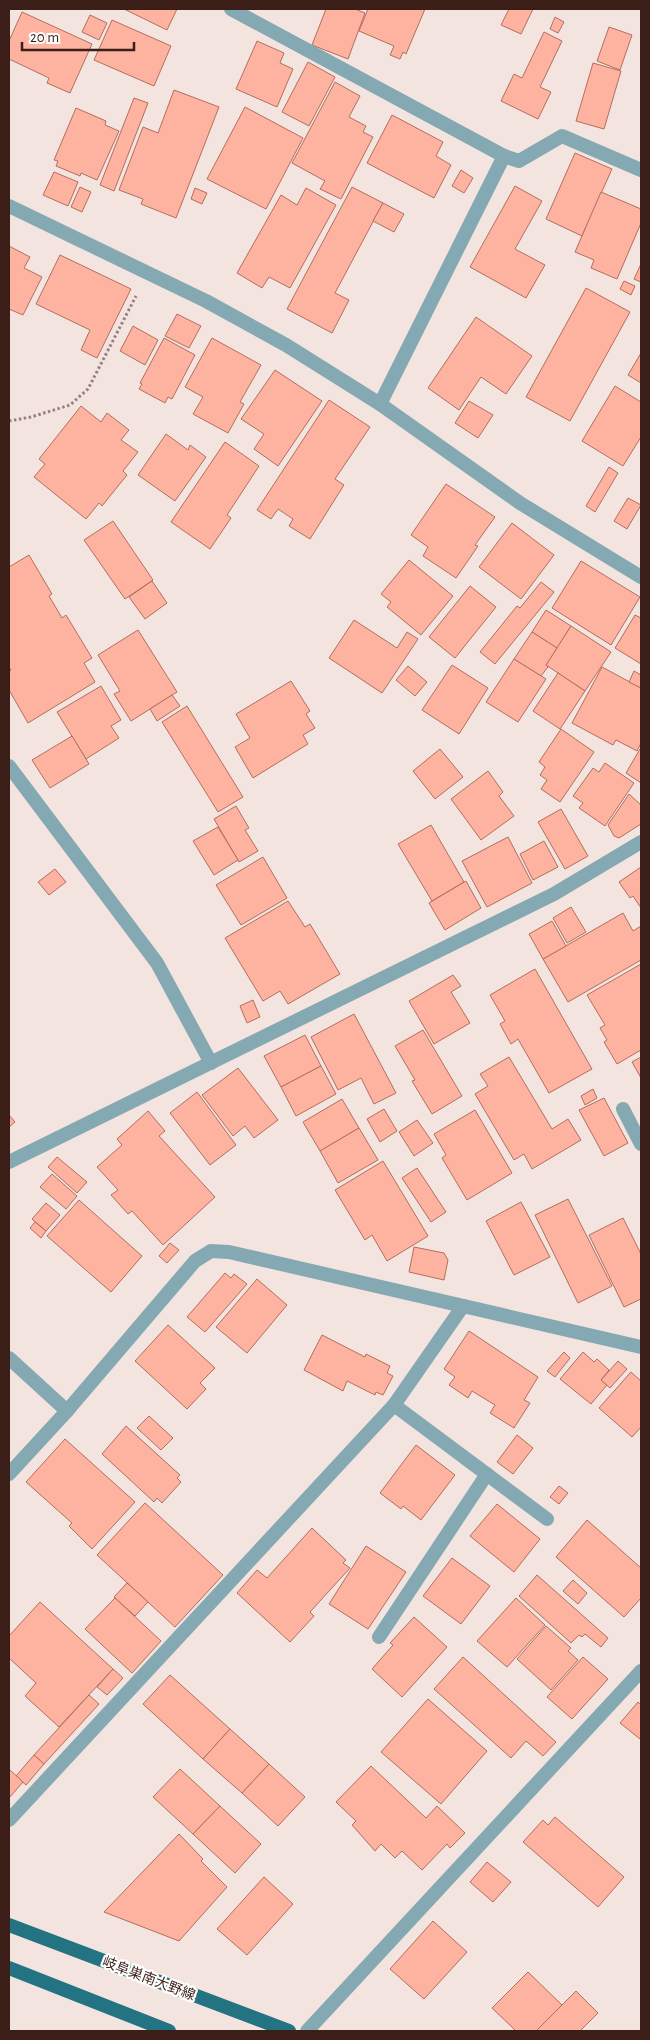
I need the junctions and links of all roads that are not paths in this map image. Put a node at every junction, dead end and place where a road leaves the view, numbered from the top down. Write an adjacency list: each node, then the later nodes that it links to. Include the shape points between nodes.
1 (231, 9): 2 (street)
2 (504, 156): 3 (street, via 519,161 562,136); 5 (street)
3 (641, 170)
4 (9, 206): 5 (street, via 206,301 286,345)
5 (380, 404): 6 (street, via 520,503)
6 (641, 577)
7 (9, 766): 9 (street, via 157,963)
8 (641, 842): 9 (street, via 554,894)
9 (211, 1063): 12 (street)
10 (624, 1109): 11 (street)
11 (641, 1144)
12 (9, 1162)
13 (463, 1306): 14 (street); 16 (street); 17 (street, via 229,1252 211,1252 196,1261)
14 (641, 1347)
15 (9, 1358): 17 (street)
16 (394, 1405): 19 (street); 23 (street)
17 (67, 1411): 18 (street)
18 (9, 1474)
19 (487, 1474): 20 (street); 21 (street)
20 (547, 1519)
21 (379, 1637)
22 (641, 1671): 28 (street)
23 (9, 1820)
24 (9, 1925): 27 (main road, 岐阜巣南大野線)
25 (9, 1968): 26 (main road)
26 (169, 2031)
27 (289, 2031)
28 (307, 2031)

